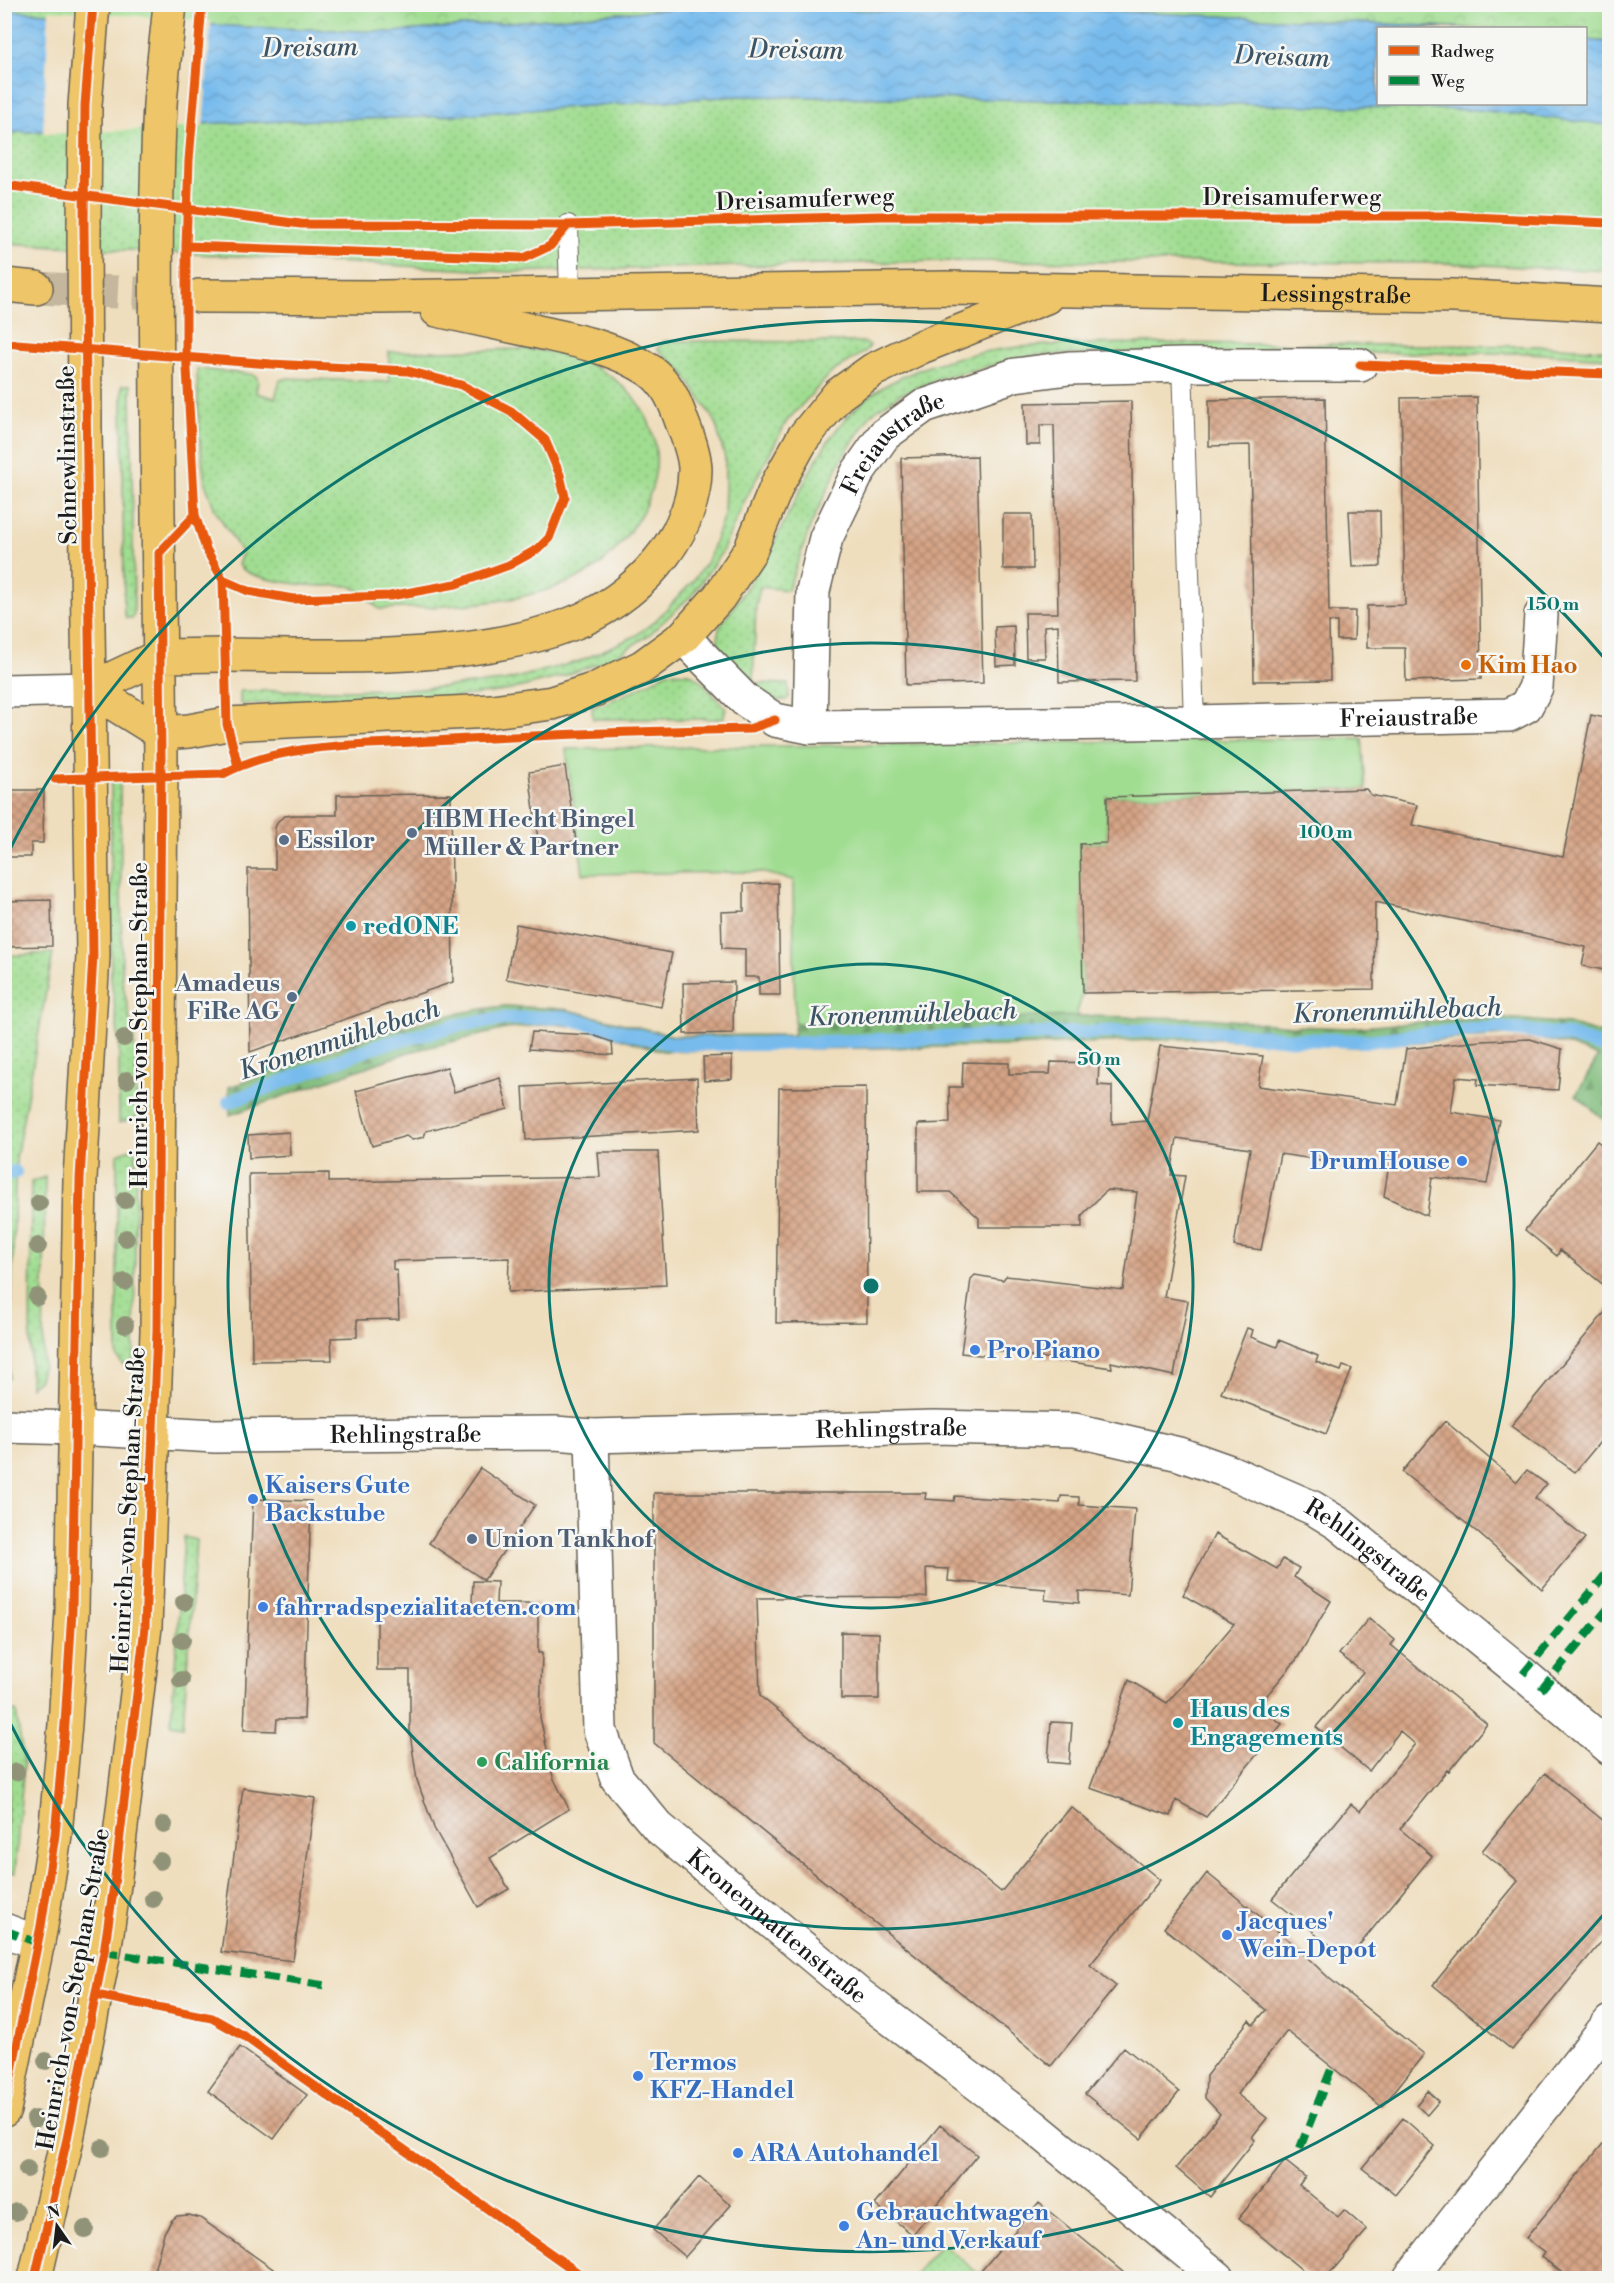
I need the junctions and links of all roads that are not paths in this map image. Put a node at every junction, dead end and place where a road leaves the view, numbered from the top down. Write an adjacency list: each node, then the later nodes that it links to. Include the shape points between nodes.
1 (93, 4): 16 (main road, Schnewlinstraße, bridge, via 85,105)
2 (170, 4): 15 (main road, bridge, via 160,104 156,246)
3 (568, 225): 7 (lane)
4 (4, 285): 5 (main road)
5 (36, 288)
6 (1062, 291): 7 (main road, Lessingstraße, via 946,288); 10 (main road, Lessingstraße, via 1454,296); 14 (main road, via 921,346 873,370 838,395 803,438 778,483 750,551 719,597)
7 (570, 295): 9 (main road, Lessingstraße)
8 (199, 296): 9 (main road)
9 (382, 297): 15 (main road, via 620,353 652,372 673,394 691,449 694,486 686,517 661,557 628,592 574,623 534,637 486,647 428,652)
10 (1610, 305)
11 (1182, 365): 12 (street, Freiaustraße); 18 (lane); 19 (street, Freiaustraße, via 1069,368 1015,375 924,406 884,435 858,472 826,538 813,591)
12 (1360, 365)
13 (1541, 615): 18 (street, Freiaustraße, via 1536,687 1526,706 1509,715)
14 (683, 638): 19 (street, Freiaustraße, via 745,700 774,720); 20 (main road, via 642,667 596,689 552,703 453,714 227,724)
15 (160, 656): 16 (main road); 20 (main road)
16 (90, 689): 17 (street); 20 (main road); 22 (main road, Heinrich-von-Stephan-Straße, via 93,957 80,1179)
17 (4, 691)
18 (1194, 722): 19 (street, Freiaustraße)
19 (810, 727)
20 (161, 733): 23 (main road, Heinrich-von-Stephan-Straße)
21 (4, 1426): 22 (street)
22 (76, 1428): 23 (street, Rehlingstraße); 27 (main road, Heinrich-von-Stephan-Straße, via 65,1724 55,1835)
23 (153, 1433): 24 (street, Rehlingstraße, via 215,1436 555,1432); 31 (main road, Heinrich-von-Stephan-Straße, via 145,1627 114,1885 89,2034)
24 (592, 1436): 25 (street, Rehlingstraße, via 934,1427 1075,1430 1179,1454 1230,1472 1339,1524); 32 (street, Kronenmattenstraße, via 600,1730 617,1778 658,1827 857,1993 1032,2125)
25 (1610, 1748)
26 (4, 1930): 27 (street)
27 (38, 1943): 29 (main road, Heinrich-von-Stephan-Straße)
28 (1610, 2022): 33 (street)
29 (11, 2045): 30 (main road, Heinrich-von-Stephan-Straße)
30 (4, 2110)
31 (35, 2278)
32 (1218, 2278)
33 (1410, 2278)

